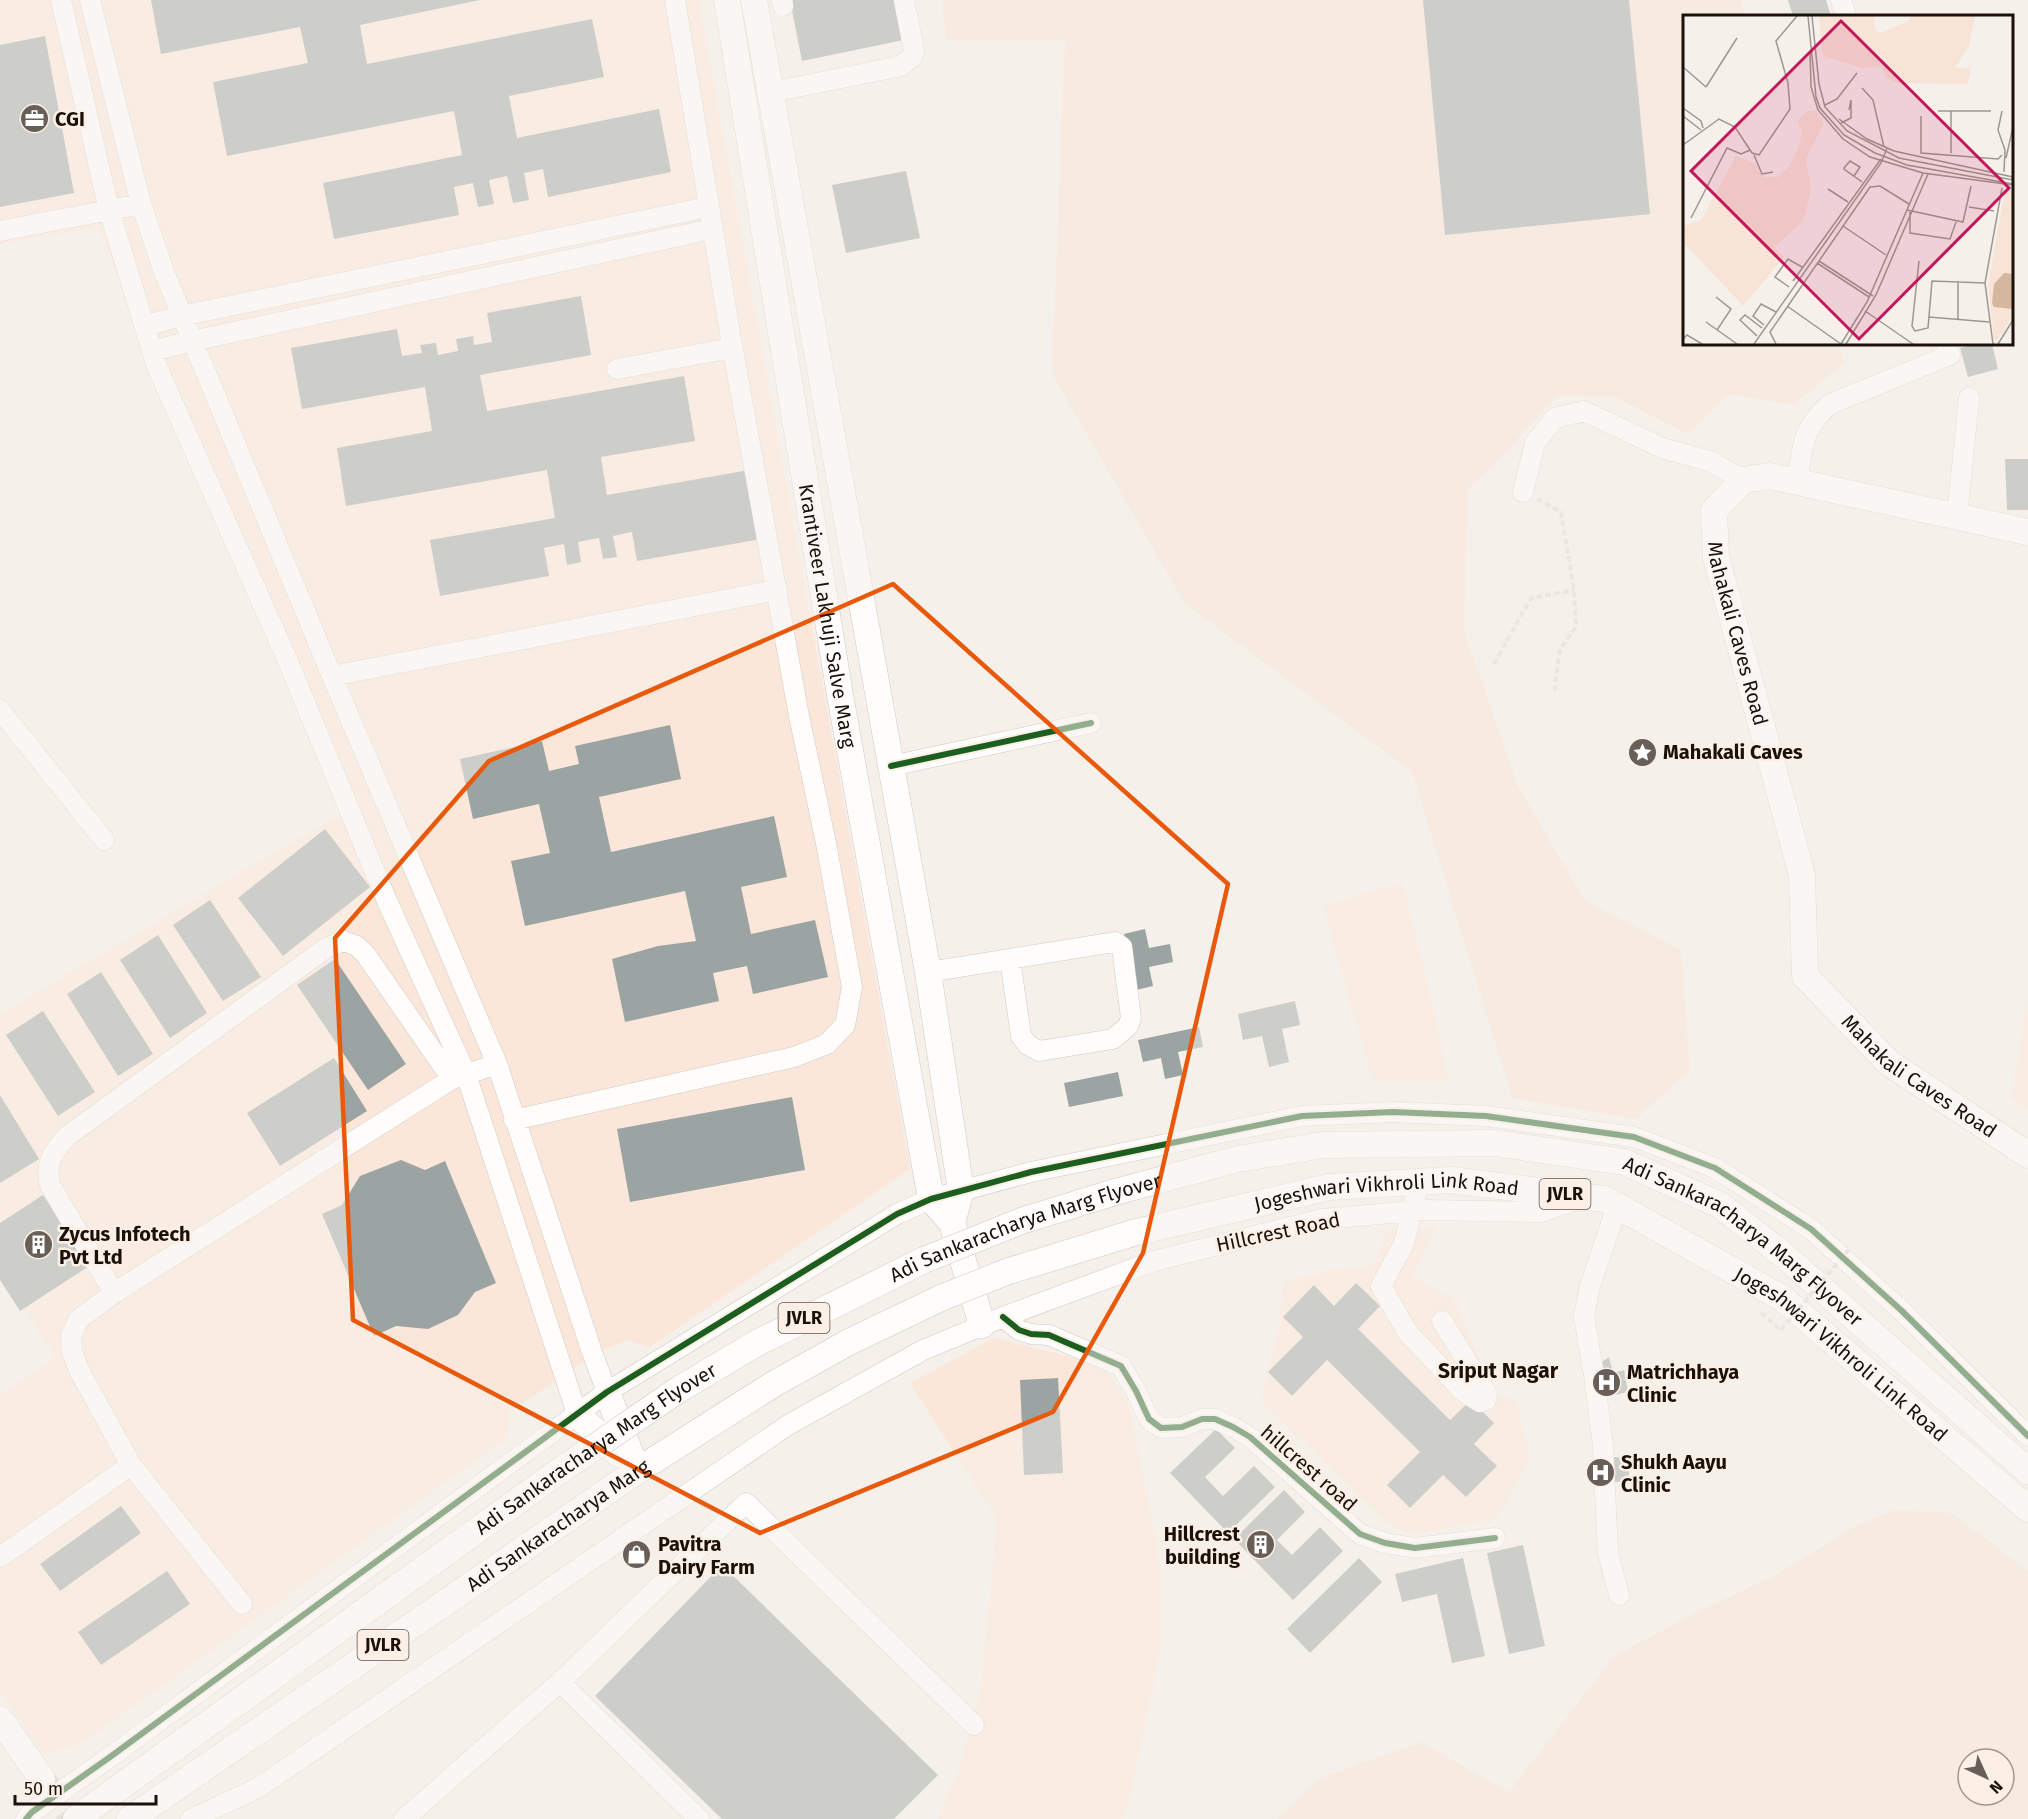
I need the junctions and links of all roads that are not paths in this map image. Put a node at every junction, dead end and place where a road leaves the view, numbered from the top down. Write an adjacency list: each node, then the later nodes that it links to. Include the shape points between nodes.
1 (61, 0): 14 (street)
2 (90, 0): 12 (street)
3 (675, 0): 13 (street)
4 (727, 0): 10 (main road, Krantiveer Lakhuji Salve Marg)
5 (754, 0): 9 (main road, Krantiveer Lakhuji Salve Marg)
6 (904, 0): 11 (street, via 914,51 902,66)
7 (1841, 0): 8 (street)
8 (1846, 15)
9 (764, 46): 10 (main road); 11 (main road, Krantiveer Lakhuji Salve Marg)
10 (737, 53): 45 (main road, Krantiveer Lakhuji Salve Marg, via 840,695)
11 (772, 92): 34 (main road, Krantiveer Lakhuji Salve Marg)
12 (141, 204): 14 (street); 17 (street)
13 (708, 207): 15 (street); 17 (street)
14 (108, 210): 16 (street); 18 (street)
15 (712, 229): 19 (street); 21 (street)
16 (0, 231)
17 (181, 316): 18 (street); 19 (street)
18 (144, 326): 22 (street)
19 (192, 340): 22 (street); 31 (street)
20 (1946, 345): 26 (street, via 1950,355 1830,404 1816,416 1805,435)
21 (732, 348): 23 (street); 30 (street)
22 (152, 351): 39 (street, via 286,659)
23 (617, 369)
24 (1969, 398): 28 (street)
25 (1743, 480): 26 (main road, via 1770,476); 27 (street, via 1710,461 1662,448 1584,411 1555,418 1535,443); 41 (main road, Mahakali Caves Road, via 1714,511 1716,557 1802,875 1805,976 1889,1063)
26 (1797, 482): 28 (main road)
27 (1523, 492)
28 (1957, 517): 29 (main road)
29 (2028, 532)
30 (777, 590): 31 (street); 40 (street, via 852,987 845,1025 827,1044 794,1057)
31 (332, 676): 38 (street)
32 (0, 710): 35 (street)
33 (1091, 723): 34 (street)
34 (891, 766): 37 (main road, Krantiveer Lakhuji Salve Marg)
35 (104, 840)
36 (1010, 959): 36 (street, via 1118,943 1122,947 1131,1018 1128,1026 1113,1039 1039,1051 1028,1045 1021,1035); 37 (street)
37 (928, 972): 43 (main road, Krantiveer Lakhuji Salve Marg)
38 (497, 1064): 39 (street); 40 (street)
39 (459, 1077): 50 (street); 50 (street, via 362,950 344,941 326,948 66,1137 51,1156 47,1171 50,1185); 54 (street)
40 (514, 1120): 53 (street)
41 (2028, 1155)
42 (1419, 1182): 44 (main road, Jogeshwari Vikhroli Link Road / JVLR, via 1450,1180); 47 (street); 49 (main road, Jogeshwari Vikhroli Link Road / JVLR, via 1329,1187 1134,1233)
43 (962, 1191): 45 (street); 48 (main road, Krantiveer Lakhuji Salve Marg); 55 (street, via 1031,1172 1302,1116 1393,1112 1486,1116 1634,1137 1715,1168 1811,1229 1902,1311)
44 (1584, 1197): 46 (main road, Jogeshwari Vikhroli Link Road / JVLR, via 1605,1199); 47 (street, Hillcrest Road, via 1541,1212)
45 (931, 1199): 48 (main road); 53 (street, via 897,1214)
46 (1617, 1206): 59 (main road, Jogeshwari Vikhroli Link Road / JVLR, via 1782,1298); 62 (street, via 1589,1289 1584,1317 1603,1446 1608,1553)
47 (1412, 1211): 51 (street, Hillcrest Road, via 1322,1219 1154,1261); 52 (street, via 1404,1243 1382,1286 1408,1333 1463,1391 1480,1402 1486,1400 1487,1394)
48 (952, 1223): 51 (main road)
49 (1009, 1271): 57 (main road, Adi Sankaracharya Marg / JVLR, bridge, via 943,1297 849,1342)
50 (114, 1293): 56 (street, via 79,1319 71,1336 72,1352)
51 (993, 1321): 60 (street, hillcrest road, via 1031,1334 1049,1335 1121,1366 1149,1419 1161,1428 1182,1427 1202,1419 1215,1419 1233,1427 1250,1437 1360,1534 1415,1548); 71 (street, Hillcrest Road, via 923,1350 788,1425 258,1788)
52 (1442, 1321)
53 (608, 1392): 54 (street); 57 (main road)
54 (577, 1414): 57 (main road); 68 (street)
55 (2028, 1437)
56 (131, 1465): 61 (street); 63 (street)
57 (637, 1471): 70 (main road, Adi Sankaracharya Marg / JVLR)
58 (2028, 1471): 69 (main road, Adi Sankaracharya Marg Flyover / JVLR, bridge, via 1787,1258 1720,1205 1624,1162 1495,1143 1323,1145 1238,1159 1021,1221 924,1260 757,1343 678,1390 551,1477)
59 (2028, 1509)
60 (1496, 1538)
61 (0, 1557)
62 (1619, 1595)
63 (242, 1604)
64 (560, 1682): 66 (street, via 746,1503); 72 (street); 73 (street)
65 (0, 1719): 67 (main road)
66 (974, 1725)
67 (42, 1779)
68 (26, 1819)
69 (76, 1819)
70 (130, 1819)
71 (191, 1819)
72 (404, 1819)
73 (699, 1819)

